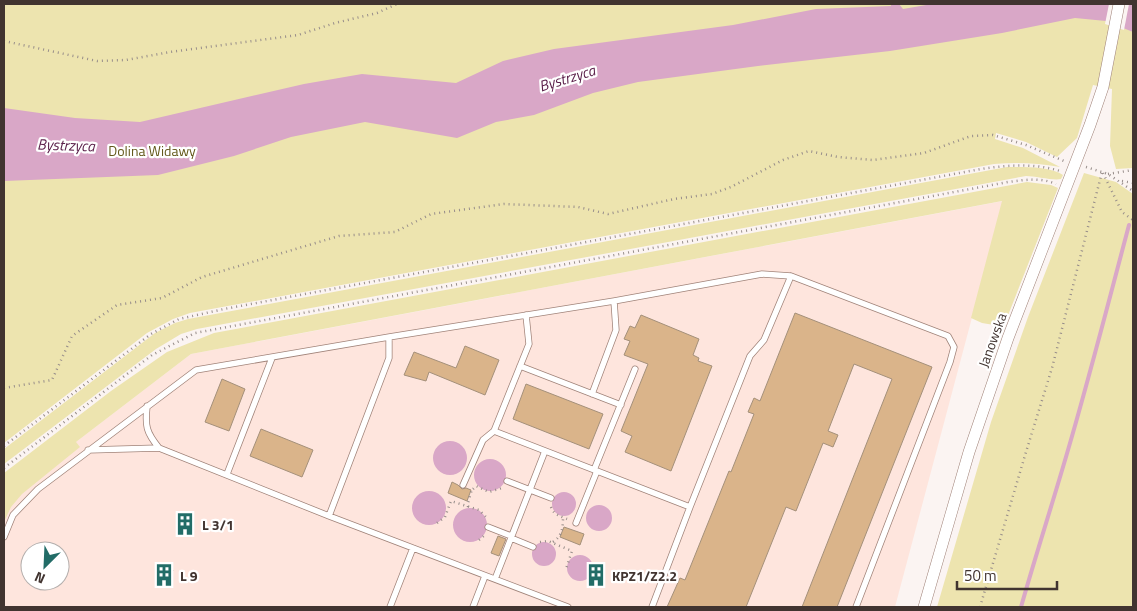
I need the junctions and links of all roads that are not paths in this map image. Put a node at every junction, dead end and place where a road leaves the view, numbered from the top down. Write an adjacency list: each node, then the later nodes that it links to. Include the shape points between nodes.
1 (1119, 4): 37 (street, Janowska, via 1103,87 1008,338)
2 (791, 276): 3 (lane, via 762,274); 22 (lane, via 764,340 750,356); 36 (lane, via 948,336 954,347)
3 (614, 301): 4 (lane); 9 (lane, via 616,330)
4 (526, 316): 5 (lane); 7 (lane, via 529,344)
5 (389, 337): 6 (lane); 23 (lane, via 389,358)
6 (272, 358): 11 (lane, via 196,370); 17 (lane)
7 (520, 366): 9 (lane); 12 (lane)
8 (635, 369): 10 (lane)
9 (592, 394): 10 (lane)
10 (621, 405): 16 (lane)
11 (147, 406): 13 (lane, via 145,423); 14 (lane)
12 (494, 431): 15 (lane); 19 (lane, via 483,440)
13 (159, 448): 14 (lane); 17 (lane)
14 (88, 450): 26 (lane, via 38,489 13,515)
15 (544, 451): 16 (lane); 20 (lane)
16 (596, 471): 22 (lane); 24 (lane)
17 (226, 474): 23 (lane)
18 (507, 481): 20 (lane)
19 (463, 485)
20 (529, 489): 21 (lane); 27 (lane)
21 (551, 498)
22 (690, 507): 35 (lane)
23 (329, 516): 29 (lane)
24 (576, 523)
25 (488, 527): 27 (lane)
26 (4, 537)
27 (511, 537): 28 (lane); 31 (lane)
28 (533, 547)
29 (413, 548): 30 (lane); 32 (lane)
30 (485, 576): 31 (lane); 33 (lane)
31 (495, 579): 34 (lane)
32 (390, 607)
33 (473, 607)
34 (567, 607)
35 (652, 607)
36 (856, 607)
37 (924, 607)

